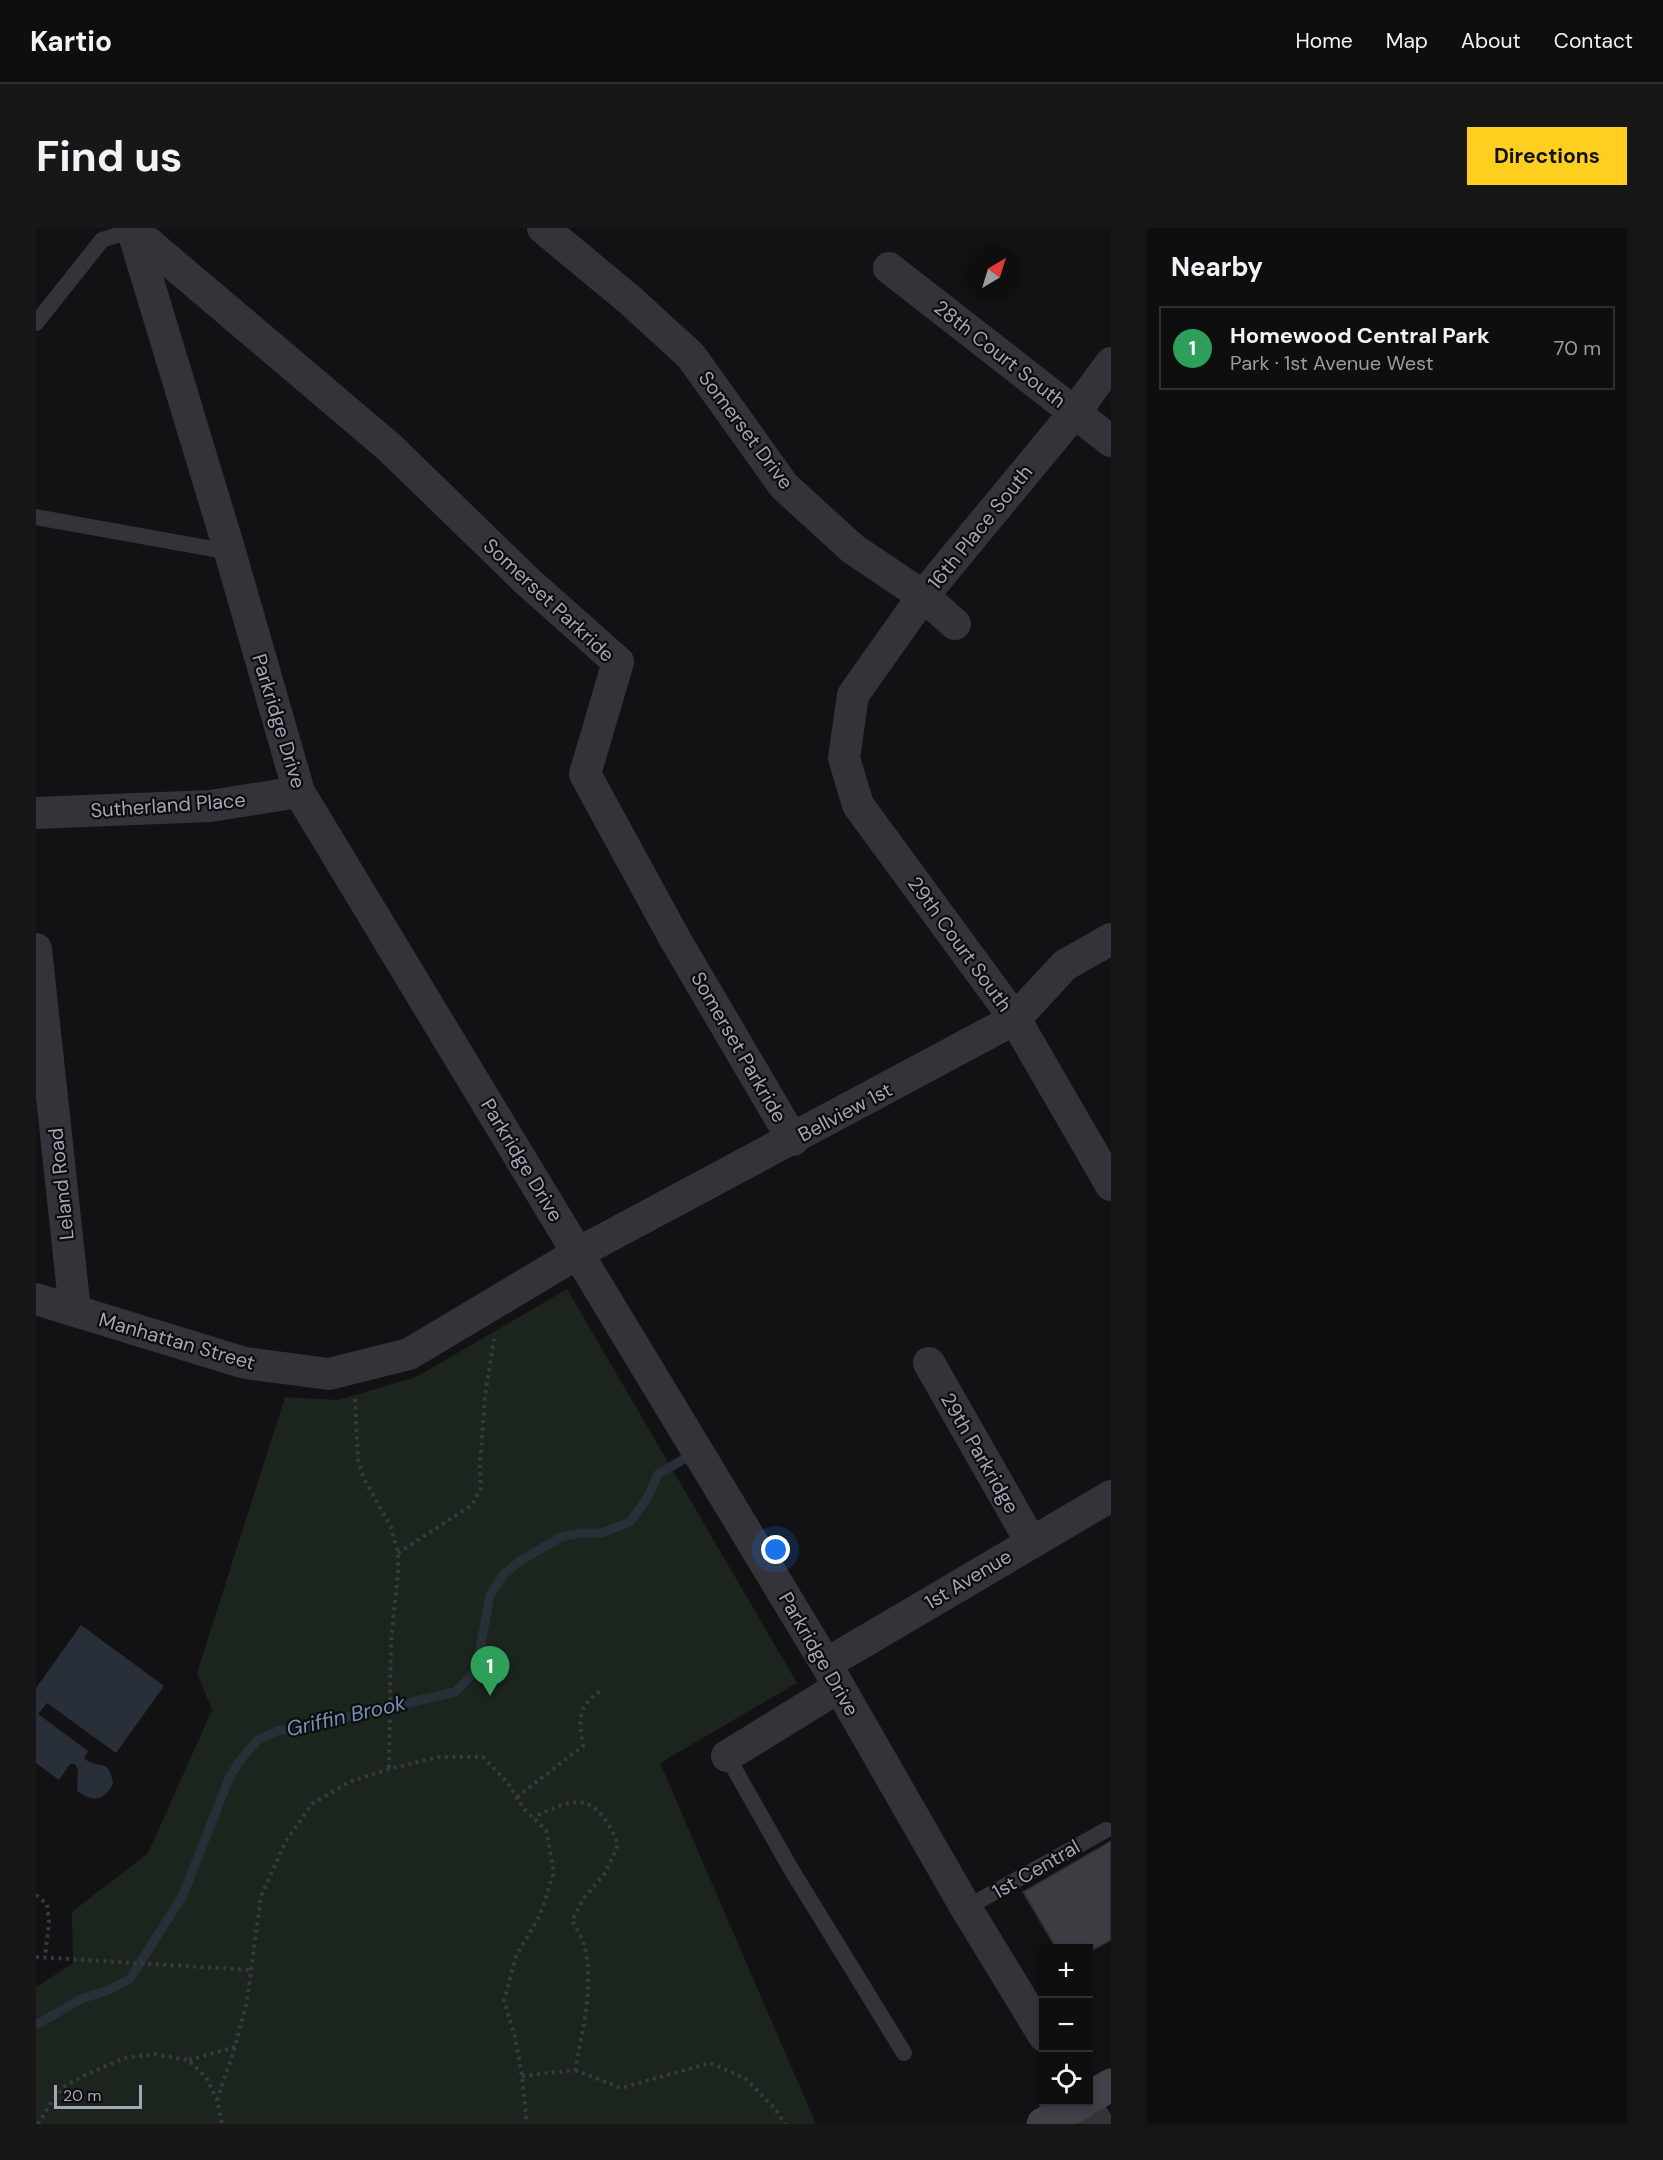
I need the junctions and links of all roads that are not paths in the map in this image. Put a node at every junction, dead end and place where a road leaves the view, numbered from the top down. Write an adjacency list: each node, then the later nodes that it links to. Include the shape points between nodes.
1 (543, 228): 10 (street, Somerset Drive, via 691,356 784,486 853,549)
2 (132, 229): 4 (lane, via 102,240); 9 (street, Parkridge Drive); 19 (street, Somerset Parkride, via 389,447 526,581 618,663 585,774 675,939)
3 (889, 268): 6 (street, 28th Court South)
4 (36, 323)
5 (1111, 363): 6 (street, 16th Place South)
6 (1075, 412): 7 (street, 28th Court South); 10 (street, 16th Place South)
7 (1111, 441)
8 (36, 517): 9 (lane)
9 (230, 552): 13 (street, Parkridge Drive)
10 (923, 596): 11 (street, Somerset Drive); 12 (street, 16th Place South)
11 (955, 624)
12 (853, 695): 17 (street, 29th Court South, via 844,758 858,805)
13 (299, 792): 14 (street, Sutherland Place, via 210,806); 21 (street, Parkridge Drive)
14 (36, 813)
15 (1111, 939): 17 (street, via 1065,965)
16 (36, 949): 18 (street, Leland Road)
17 (1015, 1019): 19 (street, Bellview 1st); 20 (street, 29th Court South)
18 (42, 1055): 23 (street, Leland Road)
19 (793, 1140): 21 (street, Bellview 1st)
20 (1111, 1185)
21 (578, 1253): 23 (street, Manhattan Street, via 409,1354 329,1374 244,1363); 27 (street, Parkridge Drive)
22 (36, 1299): 23 (street, Manhattan Street)
23 (75, 1311)
24 (929, 1363): 26 (street, 29th Parkridge)
25 (1111, 1496): 26 (street, 1st Avenue)
26 (1031, 1542): 27 (street, 1st Avenue)
27 (833, 1675): 28 (street, 1st Avenue); 30 (street, Parkridge Drive)
28 (727, 1756): 32 (lane)
29 (1106, 1830): 30 (lane, 1st Central)
30 (966, 1908): 31 (street, Parkridge Drive)
31 (1039, 2028)
32 (904, 2053)
33 (1111, 2085): 34 (main road)
34 (1093, 2096)
35 (1076, 2106): 37 (main road)
36 (1086, 2106): 38 (street)
37 (1043, 2124)
38 (1098, 2124)

